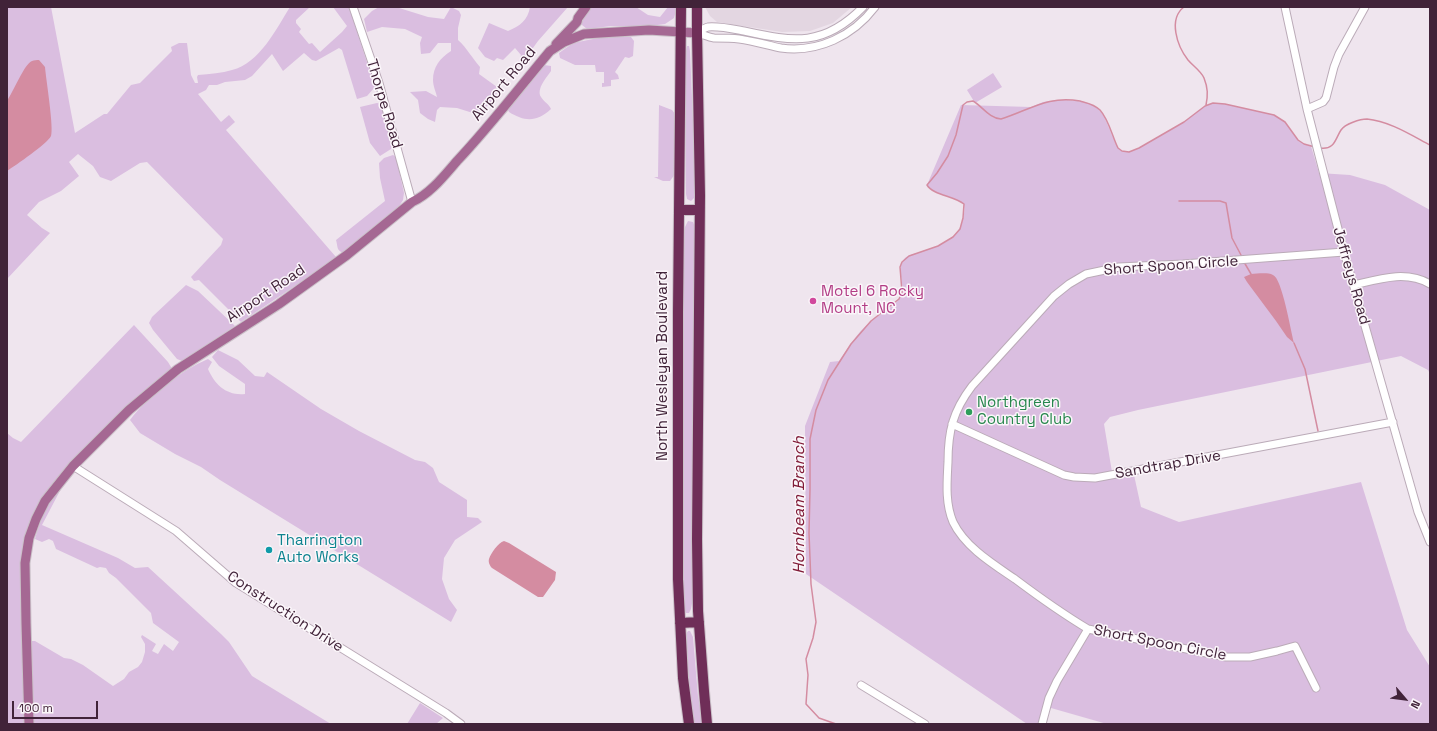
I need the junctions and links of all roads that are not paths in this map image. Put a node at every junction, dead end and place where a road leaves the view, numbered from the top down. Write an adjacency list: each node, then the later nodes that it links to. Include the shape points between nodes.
1 (353, 7): 13 (street, Thorpe Road, via 379,83)
2 (586, 7): 11 (main road, via 577,22)
3 (681, 7): 9 (highway, North Wesleyan Boulevard)
4 (697, 7): 10 (highway)
5 (863, 7): 10 (street, via 850,20 835,29 807,38 778,38 707,27)
6 (875, 7): 10 (street, via 851,31 826,44 807,48 782,48 740,39 713,38)
7 (1285, 7): 12 (street, Jeffreys Road)
8 (1365, 7): 12 (street, via 1339,54 1326,98)
9 (681, 32): 10 (main road, Airport Road); 11 (main road, Airport Road, via 626,31 584,34); 14 (highway, North Wesleyan Boulevard)
10 (696, 33): 15 (highway)
11 (550, 51): 13 (main road, Airport Road, via 455,164 419,199)
12 (1307, 109): 16 (street, Jeffreys Road)
13 (412, 202): 21 (main road, Airport Road, via 347,255 279,304 178,369 129,410)
14 (679, 210): 15 (highway); 24 (highway, North Wesleyan Boulevard)
15 (699, 210): 23 (highway)
16 (1344, 252): 18 (street, Jeffreys Road); 20 (street, Short Spoon Circle, via 1118,268 1086,274 1054,296 972,386 959,405)
17 (1430, 284): 18 (street, via 1404,276)
18 (1354, 285): 19 (street, Jeffreys Road)
19 (1392, 422): 20 (street, Sandtrap Drive, via 1095,478 1074,477 1054,471); 22 (street, Jeffreys Road, via 1418,512)
20 (952, 424): 25 (street, Short Spoon Circle, via 947,502 958,531 993,564)
21 (73, 466): 28 (main road, Airport Road, via 45,501 36,519 25,563); 29 (street, Construction Drive, via 176,531 241,586)
22 (1430, 542)
23 (699, 622): 24 (highway); 31 (highway)
24 (680, 623): 30 (highway, North Wesleyan Boulevard)
25 (1088, 629): 27 (street, Short Spoon Circle, via 1226,657 1250,657 1295,646); 33 (street, via 1057,681)
26 (861, 685): 32 (street)
27 (1316, 688)
28 (29, 724)
29 (461, 724)
30 (689, 724)
31 (707, 724)
32 (925, 724)
33 (1042, 724)

